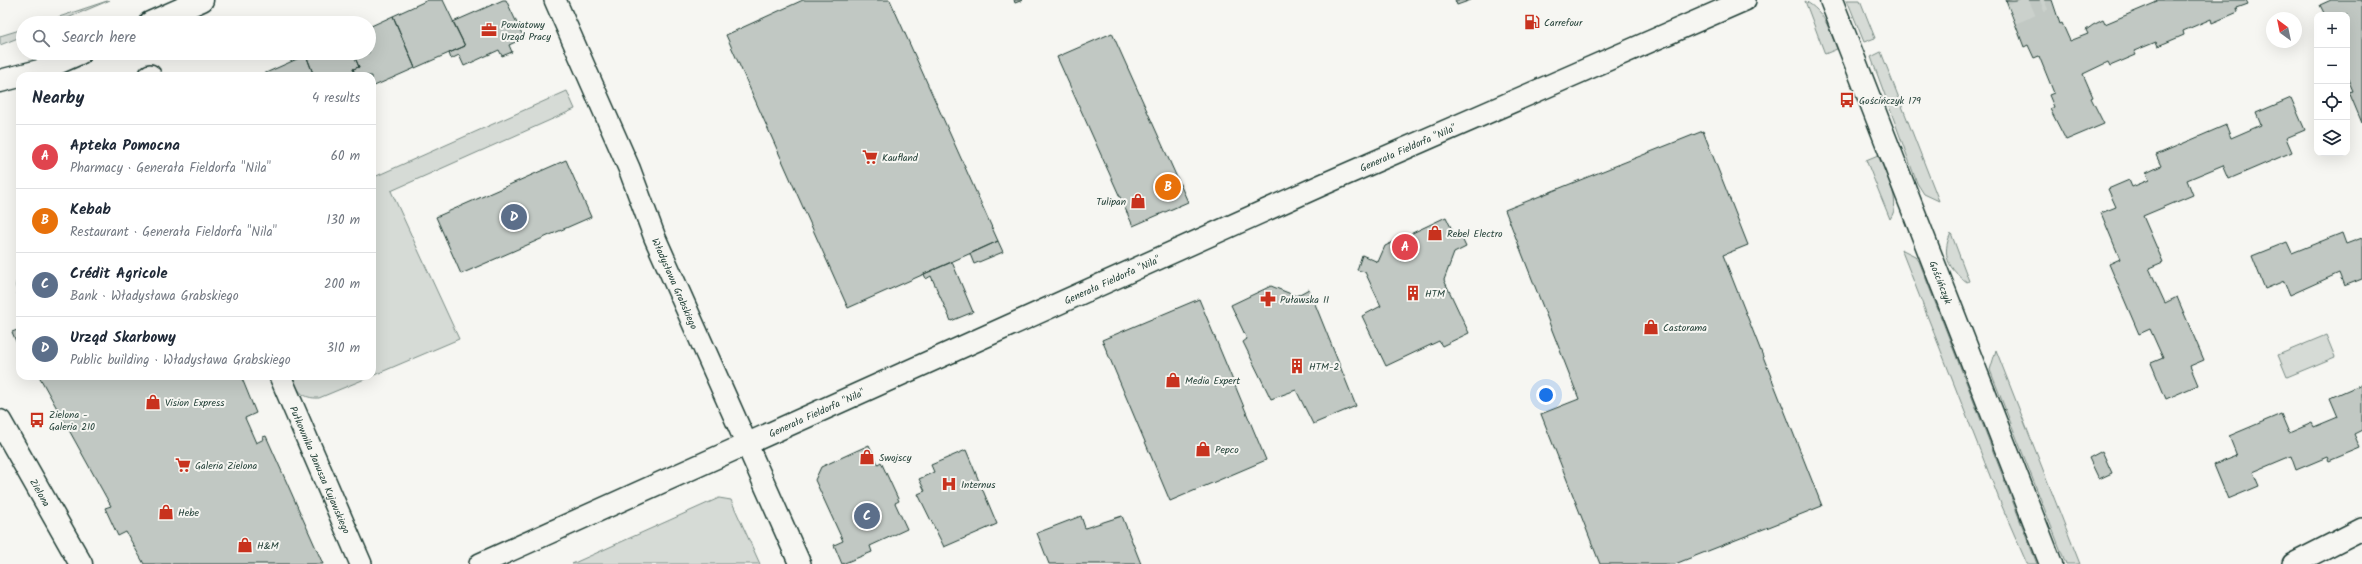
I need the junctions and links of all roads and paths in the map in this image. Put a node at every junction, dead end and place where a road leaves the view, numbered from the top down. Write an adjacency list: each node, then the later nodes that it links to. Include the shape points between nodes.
1 (202, 0): 5 (street)
2 (555, 0): 14 (street, Władysława Grabskiego, via 629,168 655,238)
3 (1745, 0): 14 (street, Generała Fieldorfa "Nila", via 1324,184)
4 (1831, 0): 20 (street, Gościńczyk)
5 (166, 16)
6 (65, 60): 7 (street)
7 (38, 72)
8 (16, 77): 9 (street)
9 (0, 81)
10 (16, 87): 11 (street)
11 (0, 97)
12 (282, 380): 17 (street, Pułkownika Janusza Kujawskiego)
13 (0, 421): 16 (street, Zielona)
14 (746, 443): 18 (street, Generała Fieldorfa "Nila"); 19 (street, Władysława Grabskiego)
15 (2362, 529): 21 (street)
16 (82, 564)
17 (361, 564)
18 (480, 564)
19 (800, 564)
20 (2051, 564)
21 (2293, 564)

